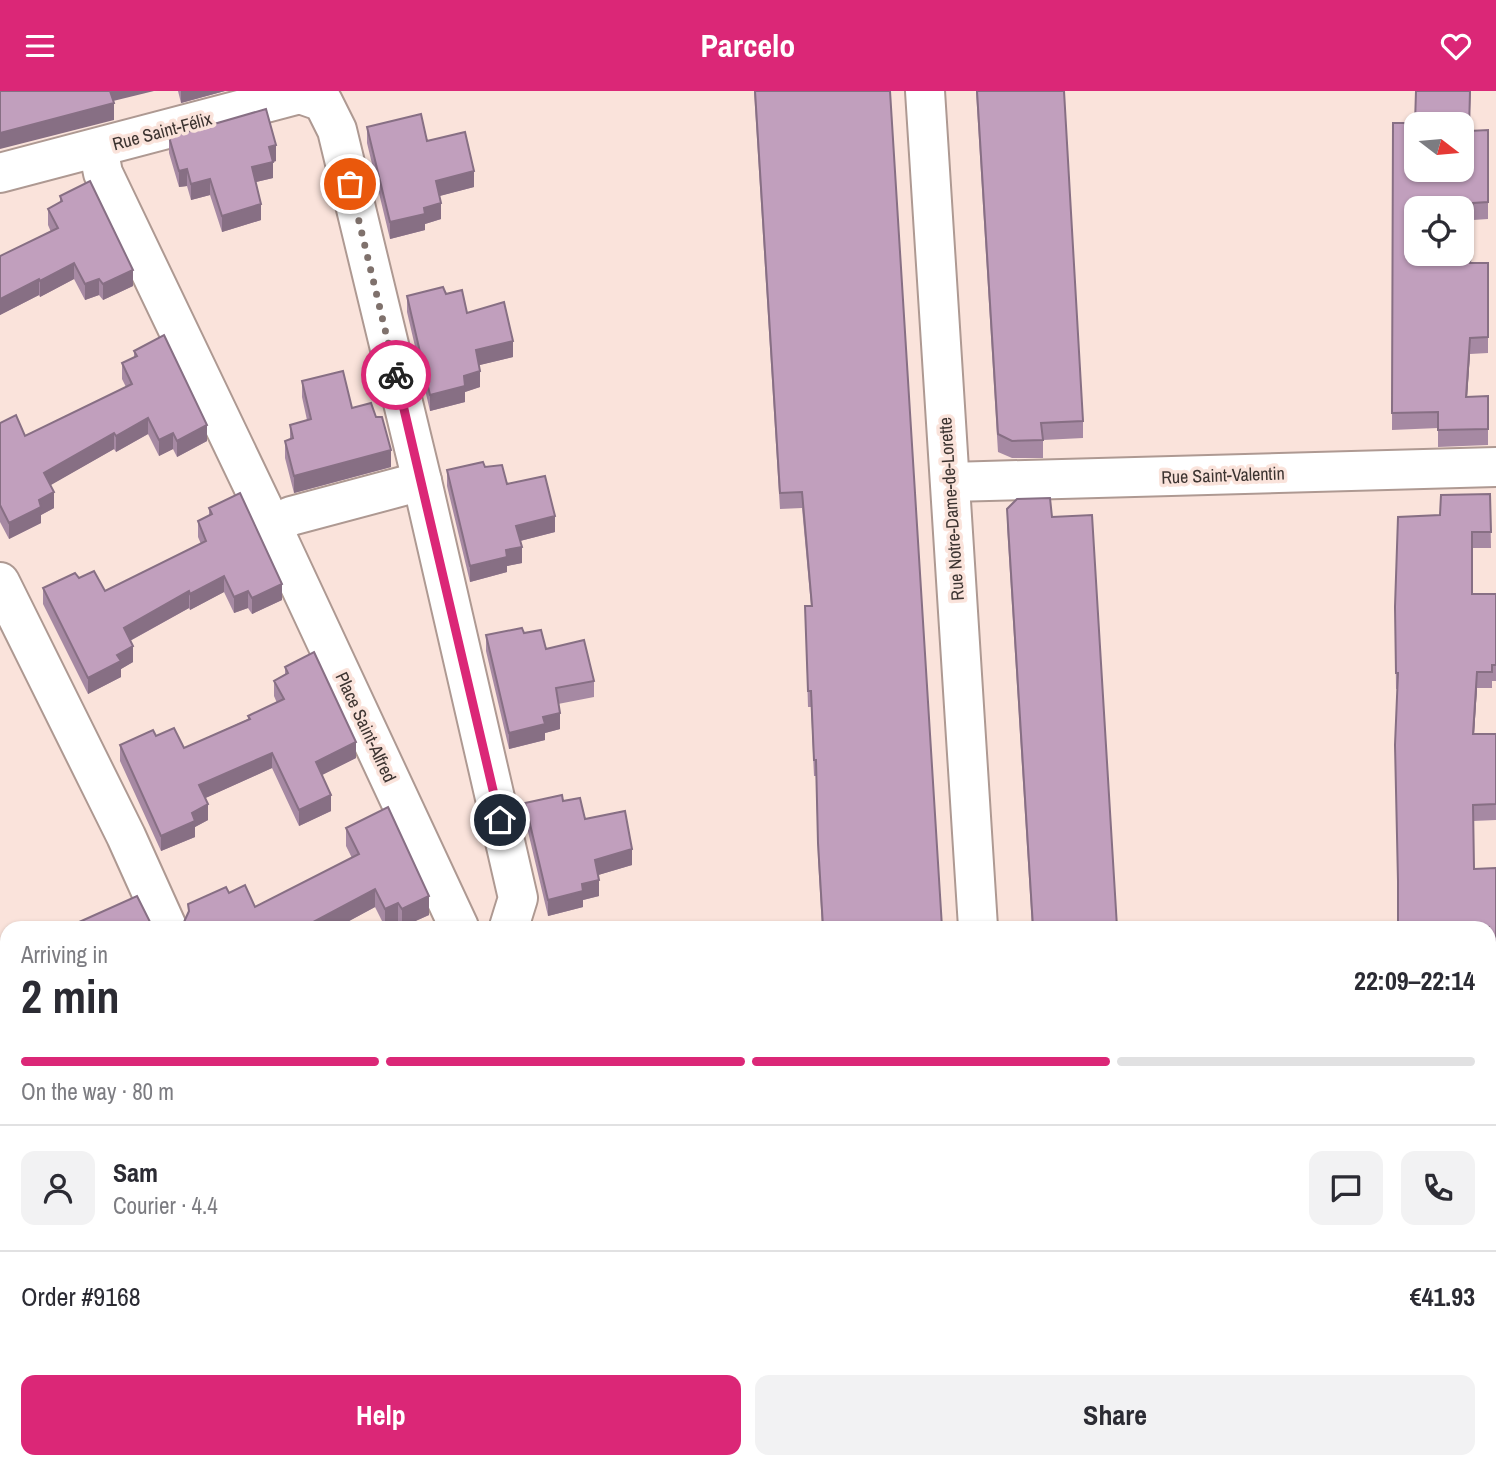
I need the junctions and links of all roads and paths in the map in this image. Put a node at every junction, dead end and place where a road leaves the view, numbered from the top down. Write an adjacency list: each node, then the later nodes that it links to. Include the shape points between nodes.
1 (925, 91): 6 (street, Rue Notre-Dame-de-Lorette)
2 (98, 148): 3 (street, Rue Saint-Félix); 5 (street, Rue Saint-Félix, via 300,94 323,102 337,130); 7 (street, Place Saint-Alfred, via 103,173)
3 (0, 173)
4 (1496, 467): 6 (street, Rue Saint-Valentin)
5 (422, 481): 7 (street, via 291,516); 11 (street, via 518,898)
6 (950, 482): 12 (street, Rue Notre-Dame-de-Lorette)
7 (272, 526): 10 (street, Place Saint-Alfred)
8 (0, 582): 9 (street)
9 (164, 921)
10 (456, 921)
11 (511, 921)
12 (978, 921)

